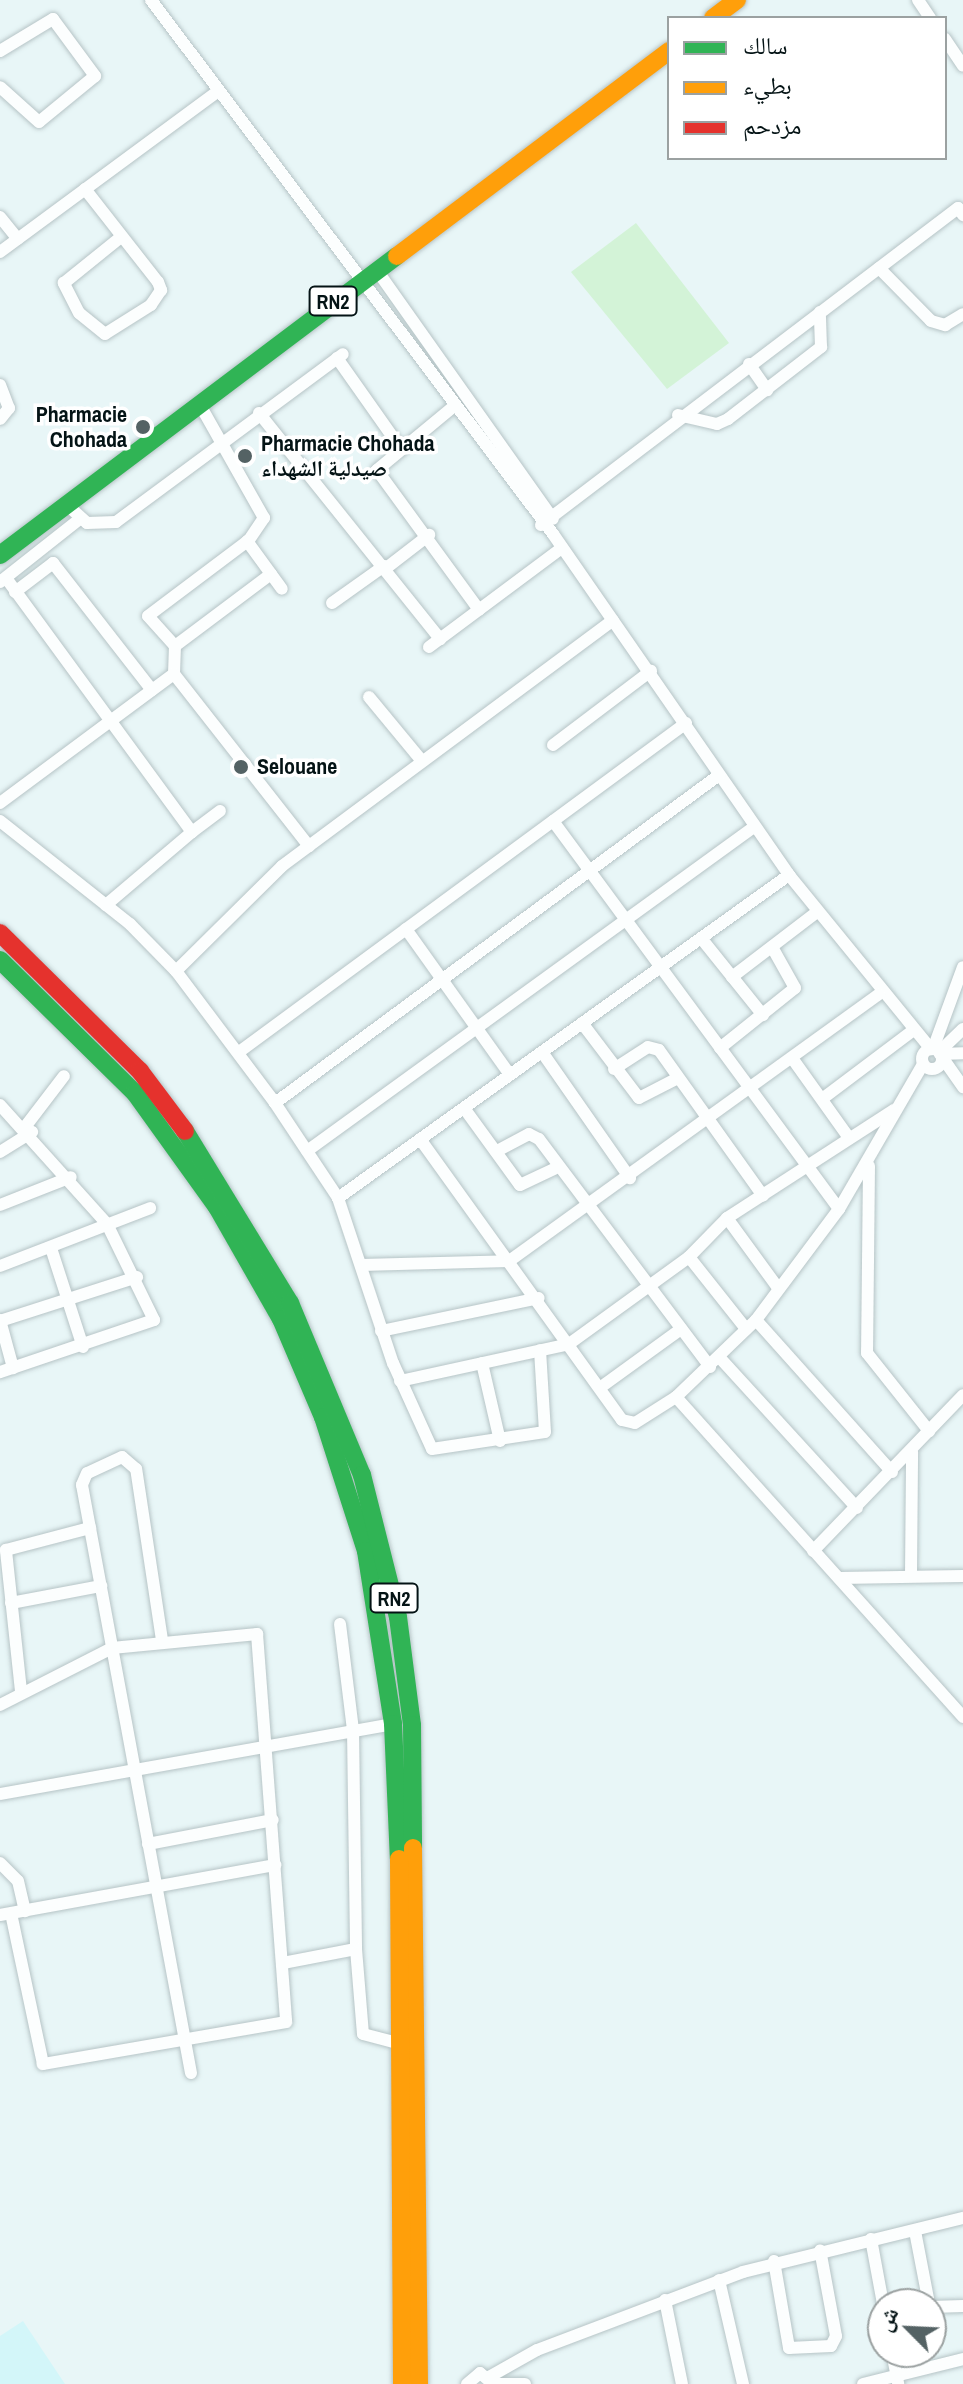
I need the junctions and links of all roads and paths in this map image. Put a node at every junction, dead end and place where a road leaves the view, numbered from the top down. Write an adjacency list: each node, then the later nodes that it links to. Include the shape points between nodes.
1 (151, 0): 9 (street)
2 (737, 0): 3 (highway)
3 (716, 16)
4 (947, 42): 7 (street)
5 (0, 51): 8 (street, via 49,18 95,70 91,82 39,122)
6 (667, 52): 17 (highway, RN2)
7 (962, 64)
8 (0, 87)
9 (218, 91): 10 (street); 18 (street)
10 (85, 189): 13 (street); 14 (street)
11 (961, 208): 16 (street)
12 (0, 217): 14 (street)
13 (121, 237): 13 (street, via 64,283 79,313 105,334 151,305 161,290)
14 (18, 239): 15 (street)
15 (0, 252)
16 (879, 268): 19 (street); 20 (street, via 931,321 945,325)
17 (376, 269): 18 (highway, RN2); 32 (street)
18 (359, 281): 24 (highway, RN2); 25 (street)
19 (820, 312): 21 (street); 23 (street, via 821,347)
20 (963, 314)
21 (749, 364): 23 (street); 27 (street)
22 (0, 385): 28 (street, via 9,408)
23 (767, 390): 27 (street, via 722,423)
24 (199, 403): 29 (street); 31 (highway, RN2)
25 (453, 407): 30 (street); 34 (street)
26 (259, 413): 29 (street); 30 (street, via 340,356); 40 (street)
27 (678, 415): 32 (street)
28 (0, 419)
29 (222, 442): 33 (street, via 116,522); 37 (street, via 262,507 262,526)
30 (399, 446): 36 (street, via 378,473)
31 (66, 504): 33 (street); 39 (highway, RN2)
32 (553, 515): 34 (street); 35 (street)
33 (81, 518): 42 (street)
34 (541, 525): 35 (street)
35 (553, 534): 38 (street)
36 (429, 535): 40 (street); 46 (street)
37 (247, 541): 41 (street); 48 (street, via 148,616)
38 (562, 548): 46 (street); 47 (street)
39 (0, 555)
40 (384, 567): 45 (street); 46 (street, via 435,643)
41 (271, 574): 43 (street); 48 (street)
42 (3, 580): 44 (street)
43 (282, 589)
44 (15, 592): 51 (street, via 53,563); 53 (street)
45 (332, 603)
46 (479, 610)
47 (613, 620): 49 (street); 56 (street)
48 (175, 646): 50 (street)
49 (651, 671): 54 (street); 55 (street)
50 (174, 674): 51 (street); 64 (street)
51 (152, 690): 53 (street)
52 (369, 697): 56 (street)
53 (105, 723): 58 (street); 63 (street)
54 (686, 723): 57 (street); 61 (street)
55 (553, 745)
56 (422, 761): 64 (street)
57 (719, 775): 62 (street); 65 (street)
58 (0, 803)
59 (220, 811): 63 (street)
60 (0, 821): 67 (street)
61 (553, 821): 65 (street); 70 (street)
62 (754, 827): 66 (street); 69 (street)
63 (192, 832): 67 (street)
64 (309, 846): 76 (street)
65 (590, 872): 69 (street); 79 (street)
66 (789, 875): 68 (street); 72 (street)
67 (106, 905): 76 (street)
68 (817, 912): 73 (street); 80 (street)
69 (626, 921): 75 (street); 84 (street)
70 (406, 929): 79 (street); 87 (street)
71 (0, 933): 182 (highway, RN2, via 140,1071 211,1166 290,1303 362,1475 406,1666)
72 (701, 938): 75 (street); 78 (street)
73 (772, 947): 78 (street); 81 (street, via 795,988)
74 (0, 960): 167 (highway, RN2, via 135,1093 217,1207 281,1319 323,1417 366,1551)
75 (661, 967): 82 (street); 86 (street)
76 (176, 971): 87 (street)
77 (962, 973): 91 (street)
78 (732, 977): 81 (street)
79 (443, 980): 84 (street); 99 (street)
80 (879, 994): 85 (street); 90 (street)
81 (763, 1015): 86 (street)
82 (582, 1023): 88 (street); 92 (street)
83 (963, 1029): 91 (street)
84 (479, 1030): 93 (street); 107 (street)
85 (911, 1033): 91 (street); 98 (street)
86 (720, 1048): 97 (street)
87 (239, 1052): 99 (street)
88 (542, 1052): 93 (street); 114 (street)
89 (963, 1053): 91 (street)
90 (792, 1058): 97 (street); 98 (street)
91 (933, 1058): 96 (street); 102 (street)
92 (614, 1069): 95 (street, via 652,1048); 95 (street, via 646,1100)
93 (510, 1075): 101 (street)
94 (64, 1076): 104 (street)
95 (678, 1078): 103 (street)
96 (961, 1083)
97 (750, 1089): 103 (street); 111 (street)
98 (822, 1099): 105 (street)
99 (275, 1103): 107 (street)
100 (0, 1105): 104 (street)
101 (464, 1108): 106 (street); 108 (street)
102 (894, 1110): 105 (street); 110 (street)
103 (708, 1120): 114 (street); 115 (street)
104 (29, 1129): 109 (street); 113 (street)
105 (849, 1138): 111 (street)
106 (420, 1139): 116 (street); 125 (street)
107 (307, 1151): 116 (street)
108 (497, 1151): 112 (street, via 534,1135); 112 (street, via 520,1185)
109 (0, 1152)
110 (869, 1163): 120 (street); 149 (street, via 867,1353)
111 (806, 1165): 115 (street); 120 (street)
112 (558, 1167): 119 (street)
113 (71, 1177): 117 (street); 122 (street)
114 (630, 1178): 119 (street)
115 (763, 1196): 121 (street)
116 (338, 1198): 126 (street)
117 (0, 1205)
118 (150, 1208): 122 (street)
119 (590, 1208): 125 (street); 129 (street)
120 (839, 1209): 130 (street)
121 (727, 1218): 124 (street); 130 (street)
122 (107, 1224): 123 (street); 128 (street)
123 (51, 1248): 127 (street); 132 (street)
124 (689, 1257): 129 (street); 134 (street)
125 (509, 1261): 126 (street); 131 (street)
126 (361, 1265): 136 (street)
127 (0, 1266)
128 (137, 1277): 132 (street); 138 (street, via 152,1323)
129 (650, 1286): 135 (street); 137 (street)
130 (778, 1288): 134 (street)
131 (539, 1298): 136 (street); 137 (street)
132 (70, 1303): 133 (street); 138 (street)
133 (0, 1320): 143 (street)
134 (751, 1324): 140 (street); 152 (street)
135 (681, 1329): 142 (street); 146 (street)
136 (381, 1331): 145 (street)
137 (569, 1344): 139 (street); 146 (street)
138 (83, 1347): 143 (street)
139 (540, 1350): 141 (street); 150 (street, via 548,1429)
140 (720, 1358): 142 (street); 153 (street)
141 (482, 1363): 145 (street); 150 (street)
142 (710, 1367): 148 (street)
143 (13, 1368): 144 (street)
144 (0, 1372)
145 (400, 1381): 150 (street, via 436,1451)
146 (601, 1387): 148 (street, via 627,1423)
147 (963, 1395): 149 (street)
148 (676, 1397): 155 (street)
149 (929, 1431): 151 (street)
150 (500, 1441)
151 (912, 1452): 152 (street); 156 (street)
152 (892, 1472): 153 (street)
153 (857, 1508): 155 (street)
154 (90, 1528): 159 (street); 160 (street, via 6,1550); 162 (street, via 83,1479 127,1457 136,1469)
155 (813, 1551): 158 (street)
156 (911, 1576): 157 (street); 158 (street)
157 (963, 1576)
158 (839, 1578): 166 (street)
159 (101, 1586): 160 (street); 163 (street)
160 (11, 1603): 164 (street)
161 (340, 1624): 168 (street)
162 (162, 1640): 163 (street); 169 (street, via 257,1634)
163 (112, 1648): 164 (street); 170 (street)
164 (21, 1691): 165 (street)
165 (0, 1705)
166 (963, 1717)
167 (393, 1724): 168 (street); 182 (highway, RN2)
168 (353, 1730): 169 (street); 179 (street)
169 (267, 1747): 170 (street); 172 (street)
170 (136, 1771): 171 (street); 173 (street)
171 (0, 1794)
172 (273, 1820): 173 (street); 175 (street)
173 (148, 1844): 176 (street)
174 (0, 1863): 177 (street, via 18,1881)
175 (276, 1865): 176 (street); 180 (street)
176 (155, 1887): 177 (street); 181 (street)
177 (25, 1911): 178 (street)
178 (6, 1914): 181 (street, via 43,2064)
179 (356, 1949): 180 (street); 182 (street, via 363,2034)
180 (283, 1963): 181 (street, via 286,2022)
181 (185, 2041): 183 (street)
182 (410, 2045): 196 (highway, RN2); 197 (highway, RN2)
183 (191, 2073)
184 (962, 2222): 185 (street)
185 (915, 2231): 186 (street); 191 (street)
186 (871, 2239): 187 (street); 190 (street)
187 (820, 2250): 188 (street); 188 (street, via 836,2336 831,2346 789,2348)
188 (774, 2261): 189 (street)
189 (719, 2280): 192 (street); 201 (street)
190 (880, 2288)
191 (926, 2288)
192 (665, 2300): 194 (street); 200 (street)
193 (963, 2359): 195 (street)
194 (489, 2377): 198 (street, via 475,2374); 199 (street, via 493,2384)
195 (897, 2380): 202 (street)
196 (402, 2384)
197 (419, 2384)
198 (467, 2384)
199 (525, 2384)
200 (682, 2384)
201 (743, 2384)
202 (863, 2384)

